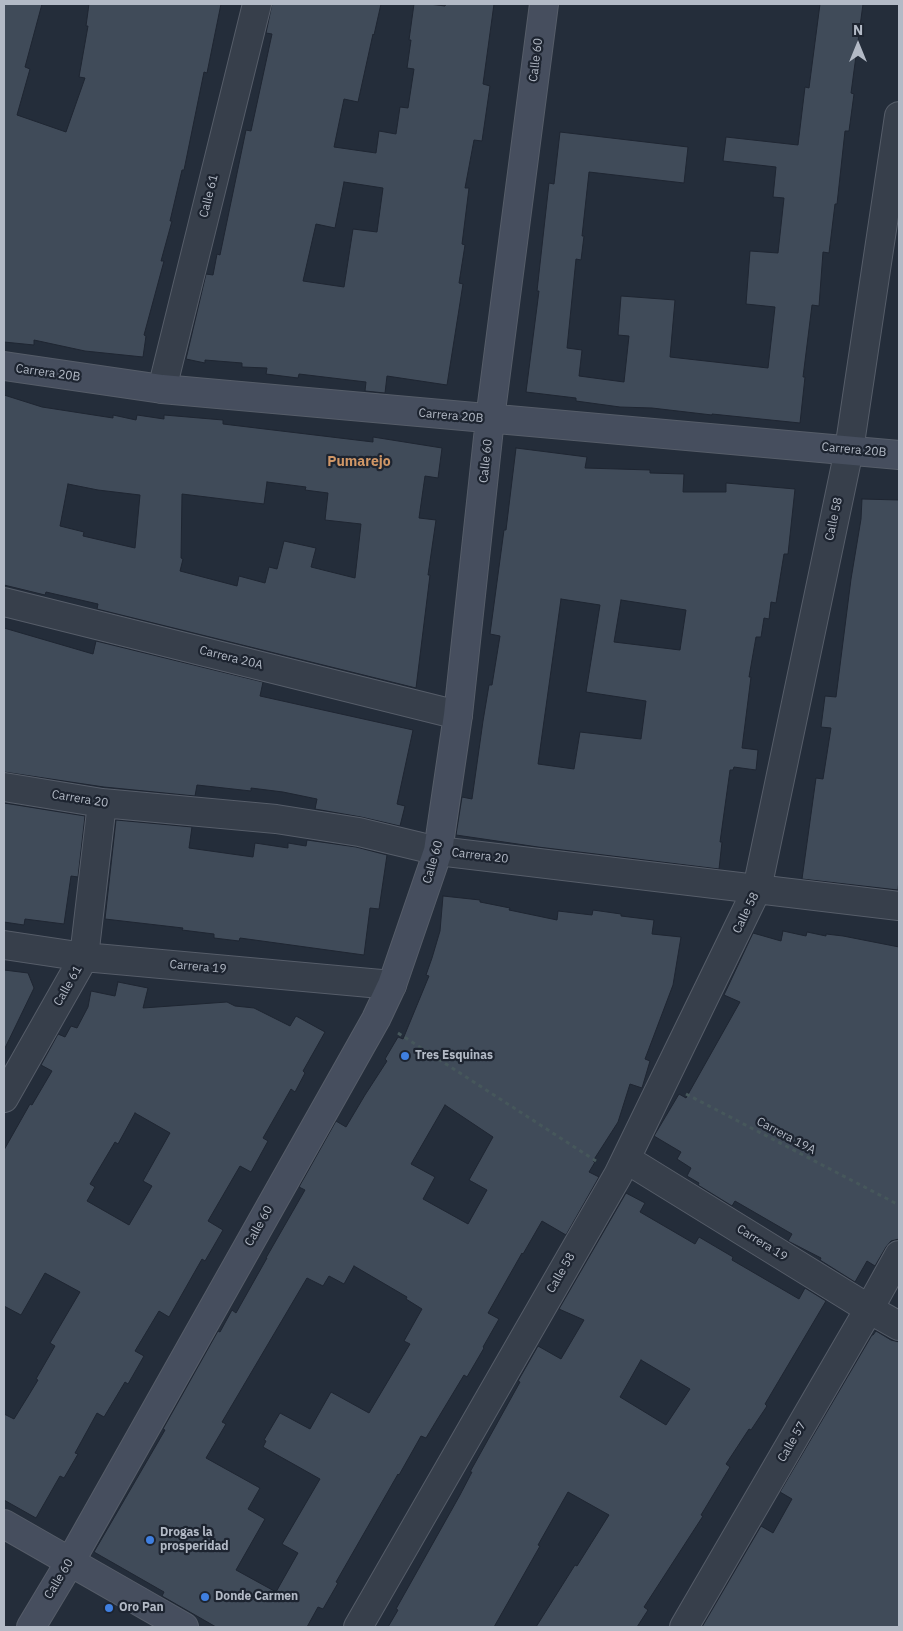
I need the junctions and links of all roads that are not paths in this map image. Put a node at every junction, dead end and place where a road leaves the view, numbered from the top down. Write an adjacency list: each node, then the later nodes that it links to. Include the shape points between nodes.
1 (257, 4): 6 (street, Calle 61)
2 (544, 4): 7 (street, Calle 60)
3 (899, 116): 4 (street, Calle 58)
4 (894, 185): 8 (street, Calle 58)
5 (4, 366): 6 (street, Carrera 20B)
6 (162, 389): 7 (street, Carrera 20B)
7 (490, 419): 8 (street, Carrera 20B); 11 (street, Calle 60)
8 (848, 450): 9 (street, Carrera 20B); 15 (street, Calle 58)
9 (899, 455)
10 (4, 602): 11 (street, Carrera 20A)
11 (458, 715): 14 (street, Calle 60)
12 (4, 787): 13 (street, Carrera 20)
13 (102, 803): 14 (street, Carrera 20, via 276,819 359,832); 18 (street, Calle 61)
14 (438, 851): 15 (street, Carrera 20); 19 (street, Calle 60)
15 (757, 889): 16 (street, Carrera 20); 21 (street, Calle 58)
16 (899, 906)
17 (4, 946): 18 (street, Carrera 19)
18 (84, 957): 19 (street, Carrera 19); 20 (street, Calle 61)
19 (392, 985): 26 (street, Calle 60, via 376,1019)
20 (4, 1098)
21 (622, 1167): 23 (street, Carrera 19); 29 (street, Calle 58)
22 (899, 1255): 23 (street, Calle 57)
23 (869, 1310): 24 (street, Carrera 19); 30 (street, Calle 57)
24 (899, 1326)
25 (4, 1524): 26 (street)
26 (70, 1562): 27 (street, Calle 60); 28 (street)
27 (31, 1627)
28 (184, 1627)
29 (358, 1627)
30 (684, 1627)

